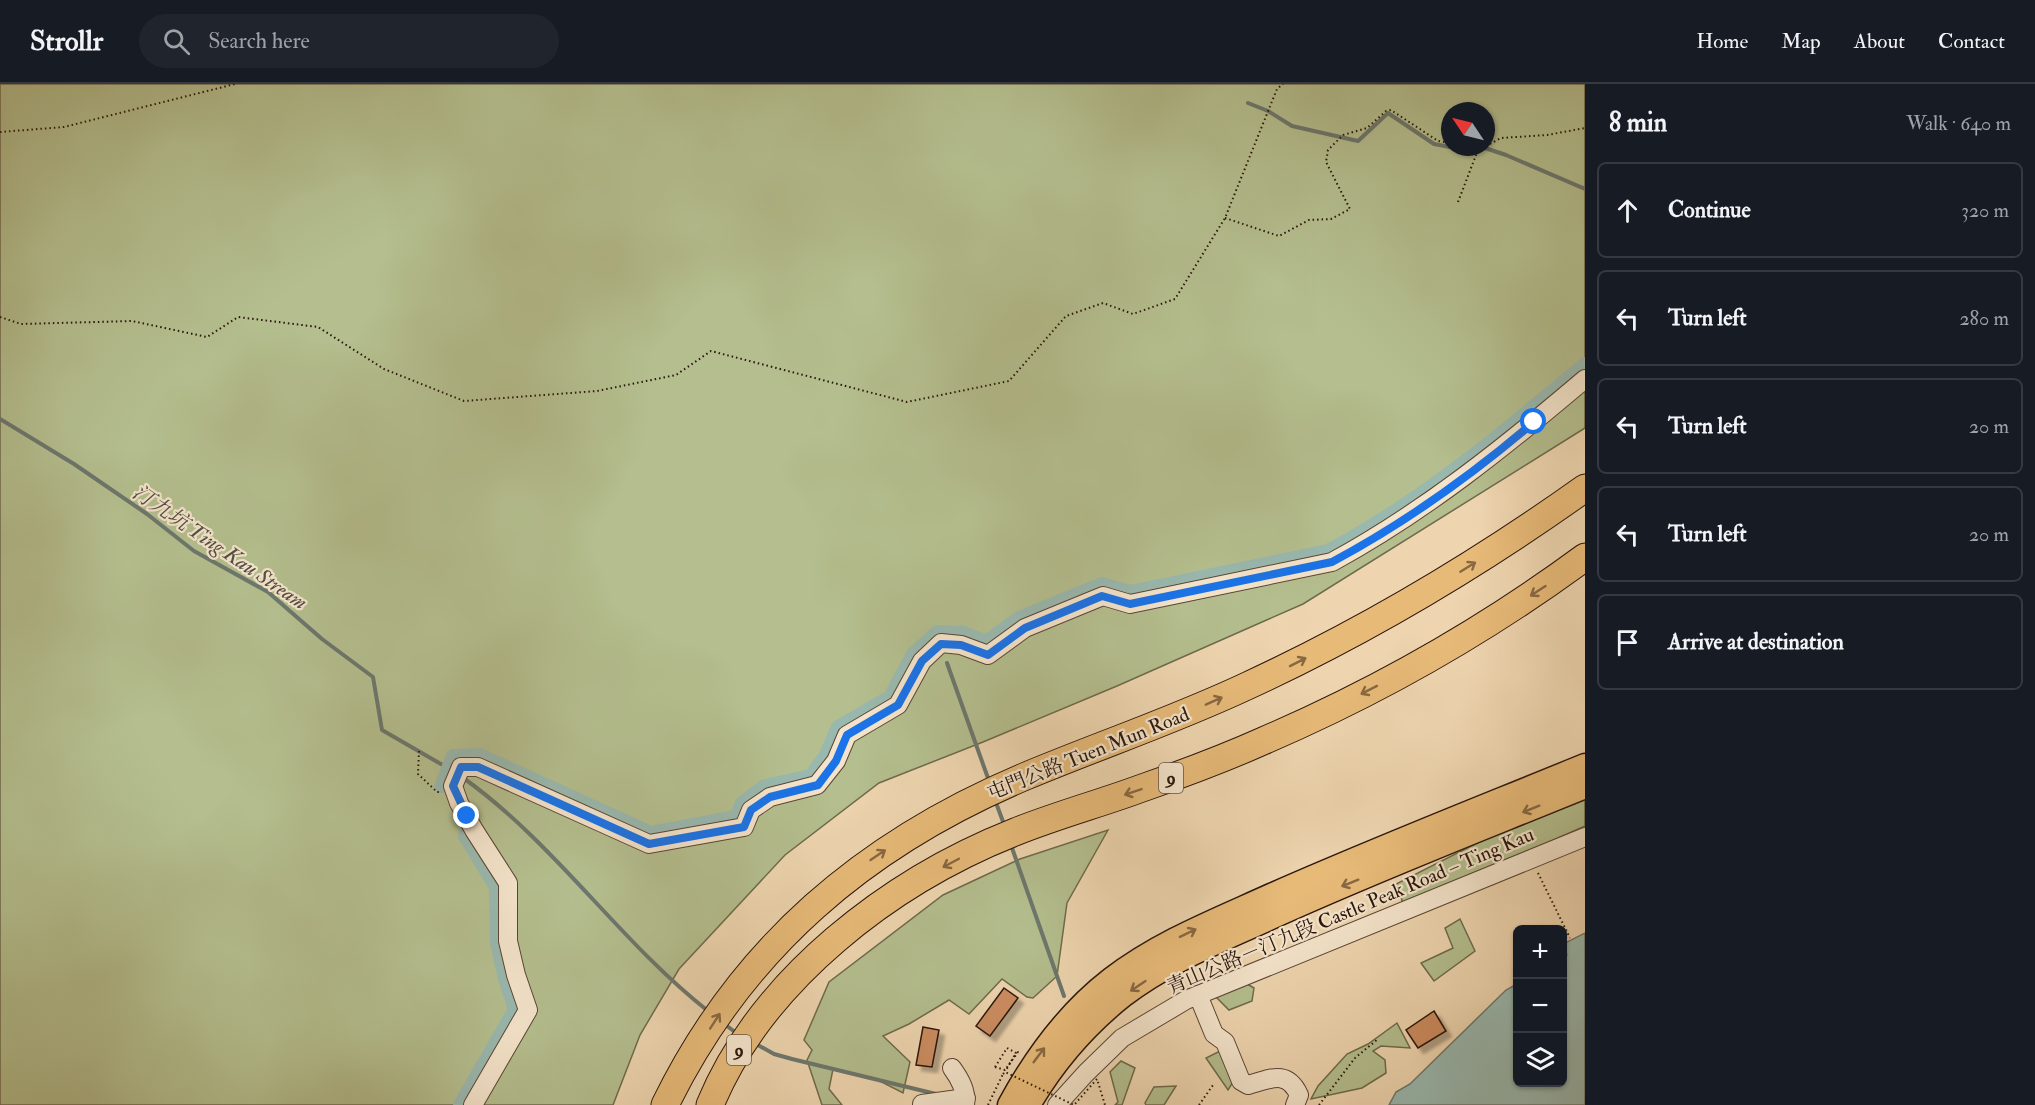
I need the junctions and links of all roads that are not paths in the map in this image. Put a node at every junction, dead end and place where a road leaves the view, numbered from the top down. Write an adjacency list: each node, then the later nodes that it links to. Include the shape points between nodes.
1 (1585, 379): 11 (street, via 1445,490 1332,562 1130,604 1102,596 1025,628 988,655 961,645 941,644 922,661 898,705 847,735 836,761 818,785 770,797 751,810 744,827 649,844 478,767 458,783 474,830 508,884 508,941 528,1010)
2 (1585, 488): 12 (highway, 屯門公路 Tuen Mun Road / 9, one-way to 2, via 704,1037 758,962 823,898 885,850 927,824 1026,776 1174,718 1321,651 1421,597)
3 (1585, 557): 13 (highway, 9, one-way to 13, via 1490,622 1365,692 1191,770 1014,832 890,898 819,954 794,980 748,1036)
4 (1585, 765): 14 (main road, one-way to 4, via 1052,1036 1110,979 1145,956 1184,934 1331,868)
5 (1585, 787): 15 (main road, one-way to 15, via 1337,888 1156,974 1125,995 1068,1047)
6 (1585, 837): 7 (street, 青山公路－汀九段 Castle Peak Road – Ting Kau)
7 (1198, 995): 16 (street, 青山公路－汀九段 Castle Peak Road – Ting Kau, via 1122,1038); 17 (street, via 1214,1034 1225,1042 1241,1081 1248,1085 1285,1078 1299,1095)
8 (952, 1068): 9 (street, via 962,1082)
9 (965, 1102): 10 (street)
10 (922, 1104)
11 (473, 1105)
12 (665, 1105)
13 (710, 1105)
14 (1009, 1105)
15 (1029, 1105)
16 (1057, 1105)
17 (1295, 1105)

